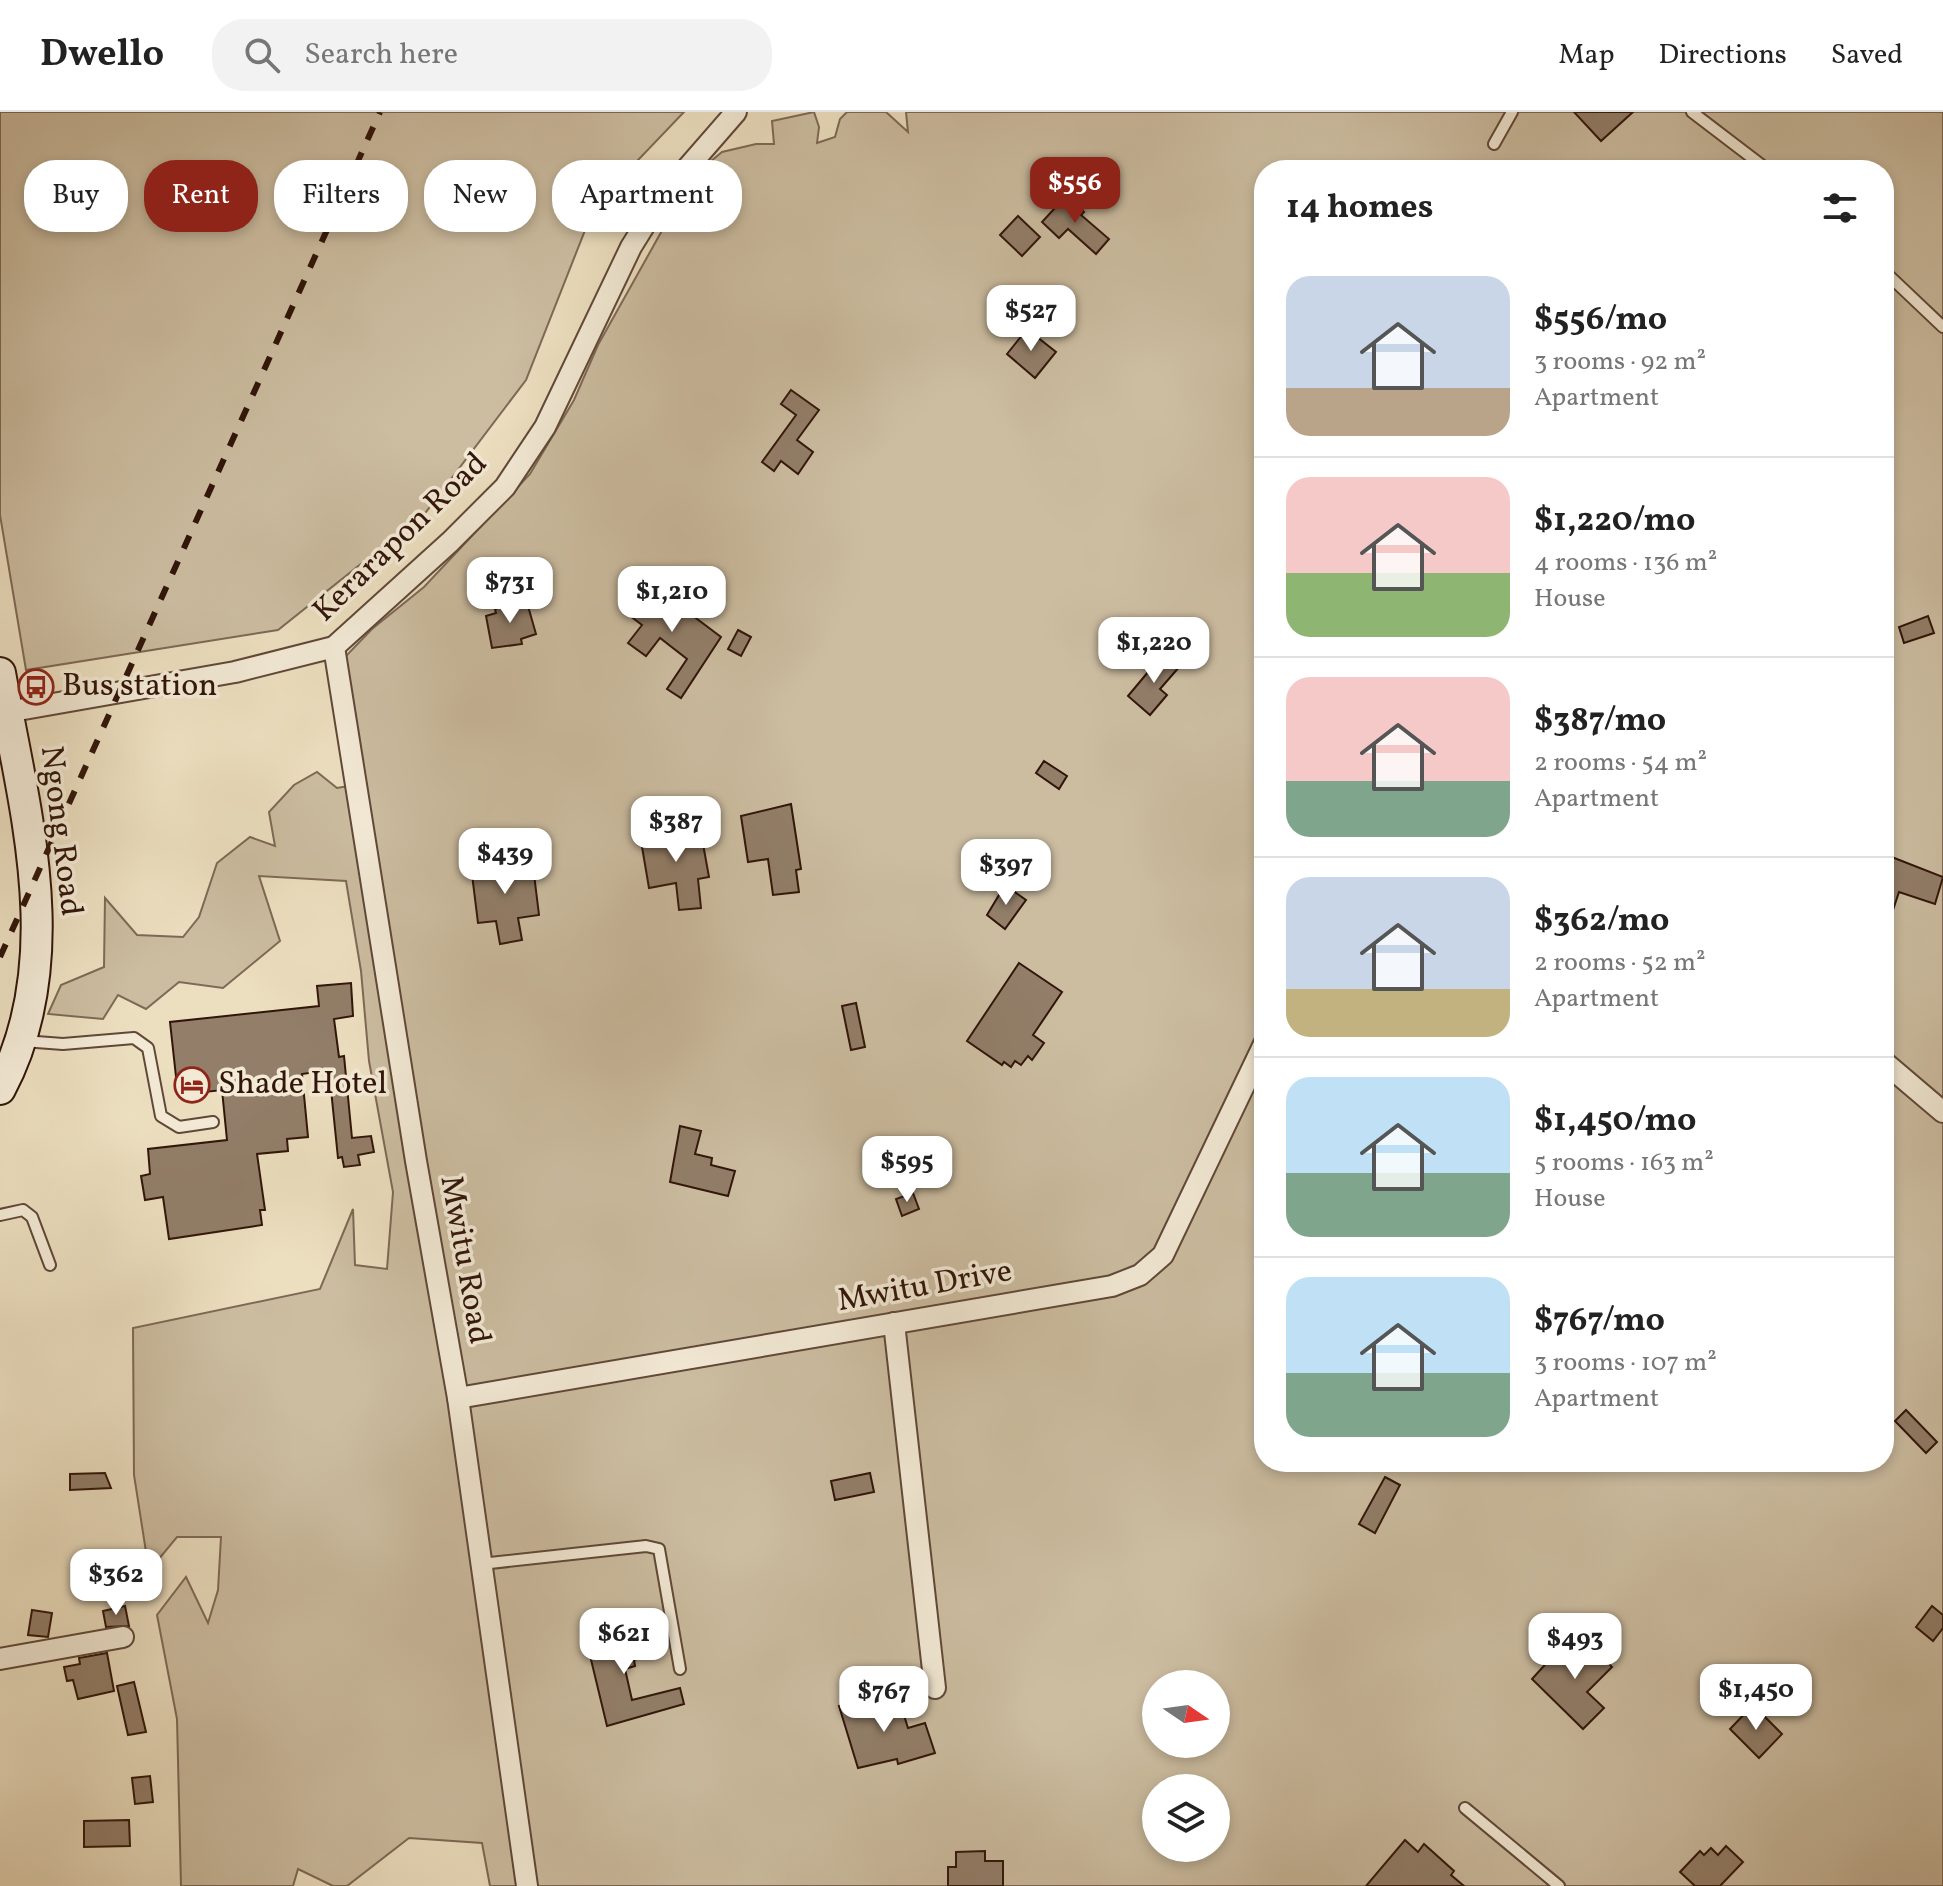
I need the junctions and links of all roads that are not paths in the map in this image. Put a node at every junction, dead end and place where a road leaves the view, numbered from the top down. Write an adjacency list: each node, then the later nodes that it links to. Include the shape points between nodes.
1 (736, 112): 8 (street, Kerarapon Road, via 654,209 545,427 505,487)
2 (1512, 112): 4 (lane)
3 (1692, 112): 5 (lane)
4 (1494, 144)
5 (1755, 160)
6 (1894, 280): 7 (lane)
7 (1943, 327)
8 (334, 647): 10 (street, Kerarapon Road); 20 (street, Mwitu Road)
9 (0, 673): 10 (main road, Ngong Road)
10 (6, 724): 11 (main road, Ngong Road, via 37,886 38,939)
11 (21, 1041): 14 (main road, Ngong Road); 16 (lane, via 63,1044 134,1038 148,1048 161,1116 179,1127)
12 (1254, 1066): 19 (street, Mwitu Drive, via 1182,1221 1163,1255 1140,1275 1112,1286)
13 (1894, 1070): 15 (street)
14 (0, 1089)
15 (1943, 1112)
16 (213, 1122)
17 (0, 1215): 18 (lane, via 23,1210 32,1217)
18 (50, 1265)
19 (894, 1323): 20 (street, Mwitu Drive); 25 (street)
20 (458, 1398): 21 (street, Mwitu Road)
21 (481, 1564): 24 (lane, via 646,1546 659,1549); 27 (street, Mwitu Road)
22 (123, 1637): 23 (street)
23 (0, 1659)
24 (680, 1669)
25 (935, 1688)
26 (1465, 1808): 28 (lane)
27 (527, 1886)
28 (1559, 1886)

